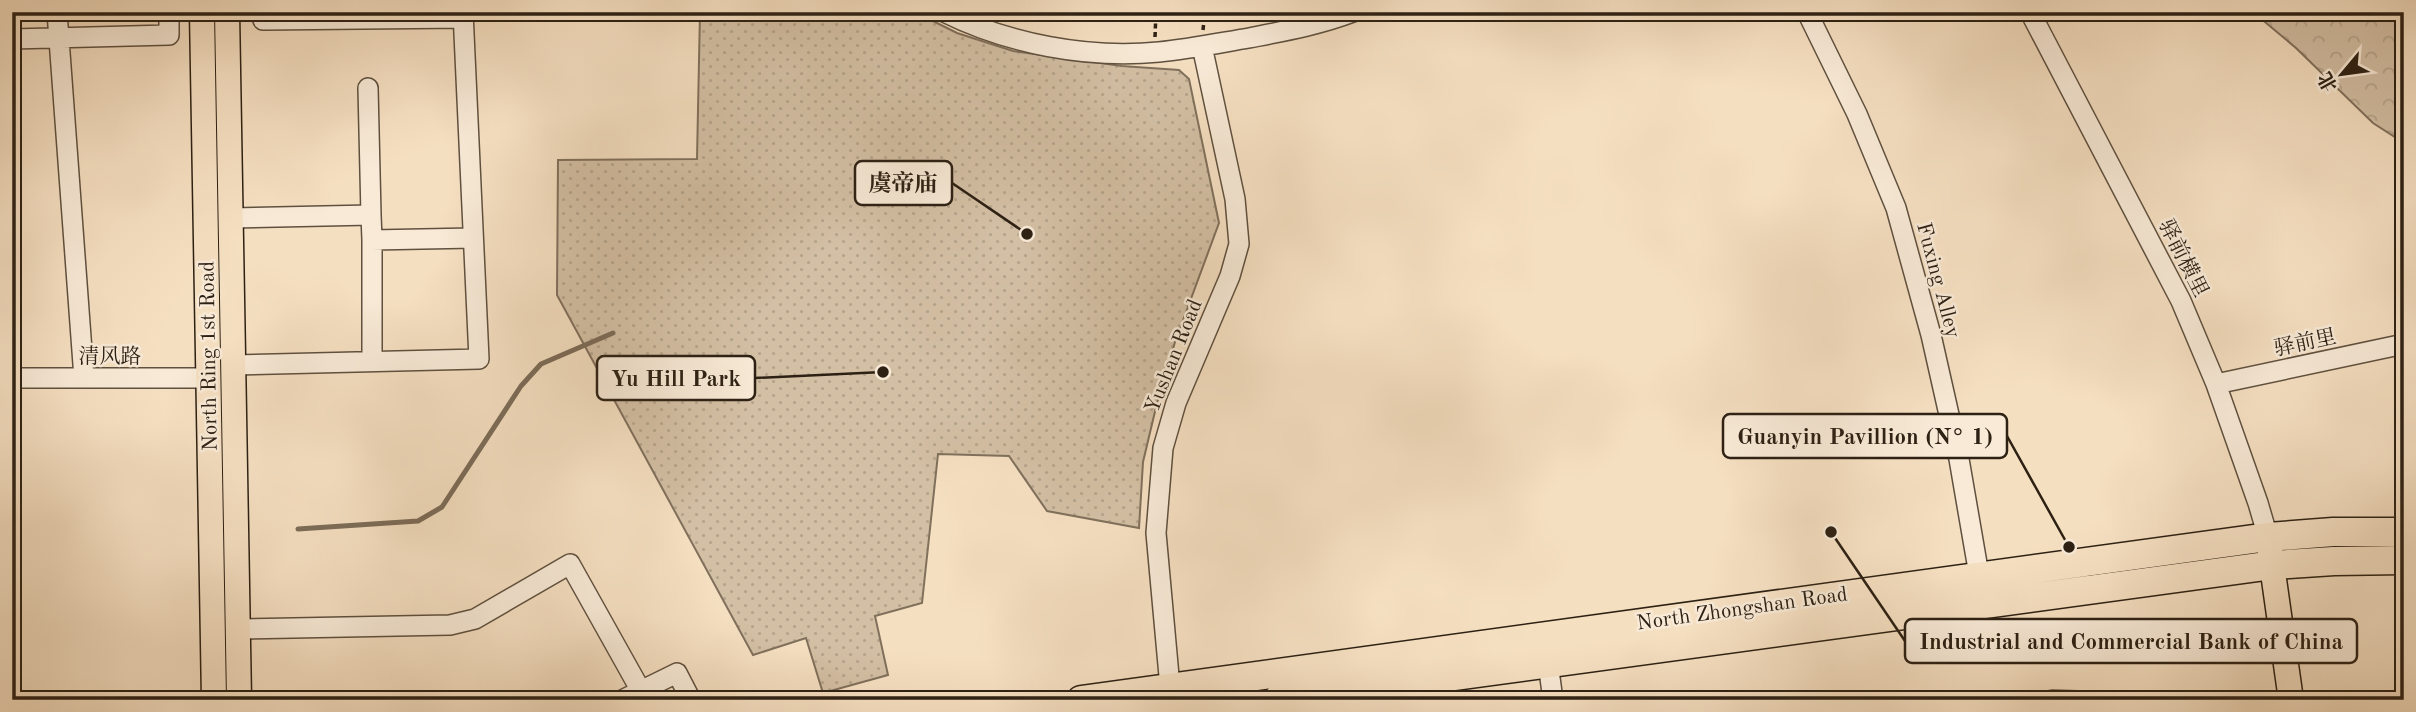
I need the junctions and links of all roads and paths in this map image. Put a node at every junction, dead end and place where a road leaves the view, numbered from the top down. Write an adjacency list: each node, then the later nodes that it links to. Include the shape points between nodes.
1 (57, 12): 13 (street)
2 (169, 12): 13 (street, via 169,35)
3 (202, 12): 26 (main road, North Ring 1st Road)
4 (227, 12): 18 (main road, North Ring 1st Road)
5 (263, 12): 11 (street, via 263,20)
6 (944, 12): 15 (street, via 1026,42 1095,52 1156,53)
7 (1156, 12): 12 (path)
8 (1353, 12): 15 (street, via 1320,24)
9 (1807, 12): 32 (street, Fuxing Alley, via 1896,208 1931,335)
10 (2030, 12): 27 (street, 驿前横里, via 2181,301)
11 (464, 15): 19 (street)
12 (1154, 18)
13 (59, 38): 14 (street); 25 (street)
14 (12, 39)
15 (1202, 46): 35 (street, Yushan Road, via 1235,199 1239,244 1163,448 1156,533)
16 (368, 88): 17 (street)
17 (371, 215): 18 (street); 20 (street)
18 (231, 218): 23 (main road, North Ring 1st Road)
19 (473, 238): 20 (street); 22 (street, via 479,359)
20 (372, 240): 22 (street)
21 (2404, 344): 27 (street, 驿前里)
22 (372, 361): 23 (street)
23 (233, 365): 33 (main road, North Ring 1st Road)
24 (12, 378): 25 (street, 清风路)
25 (84, 378): 26 (street, 清风路)
26 (209, 378): 37 (main road, North Ring 1st Road)
27 (2216, 384): 29 (street, 驿前横里)
28 (2404, 532): 29 (highway, North Zhongshan Road)
29 (2268, 537): 31 (main road); 32 (highway, North Zhongshan Road)
30 (2404, 560): 31 (highway, North Zhongshan Road)
31 (2273, 565): 34 (highway, North Zhongshan Road); 44 (main road)
32 (1979, 575): 35 (highway, North Zhongshan Road)
33 (238, 629): 36 (street, via 450,625 475,619 570,564); 38 (main road, North Ring 1st Road)
34 (1548, 663): 42 (highway, North Zhongshan Road); 43 (street)
35 (1170, 687): 41 (highway, North Zhongshan Road)
36 (641, 691): 39 (street); 40 (street, via 677,673)
37 (214, 700)
38 (239, 700)
39 (622, 700)
40 (691, 700)
41 (1081, 700)
42 (1277, 700)
43 (1553, 700)
44 (2291, 700)

